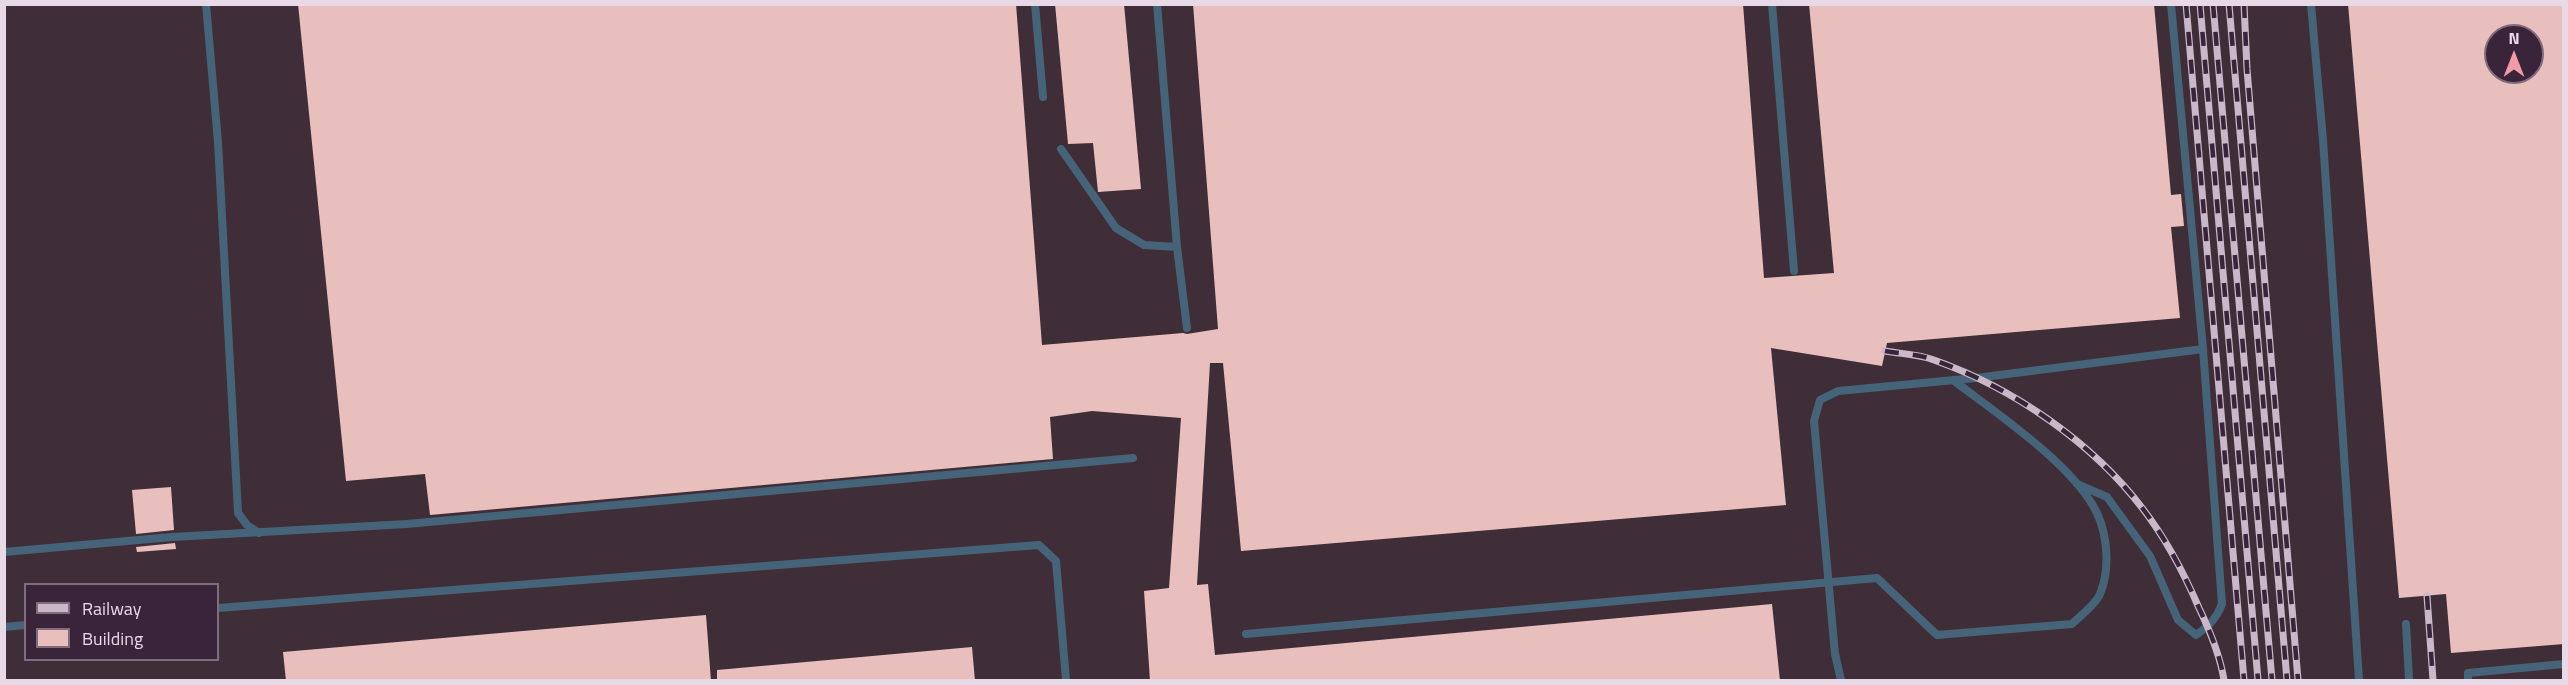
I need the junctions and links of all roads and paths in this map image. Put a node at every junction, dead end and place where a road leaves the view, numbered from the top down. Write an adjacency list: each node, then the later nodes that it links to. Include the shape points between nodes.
1 (206, 4): 16 (lane, via 218,142 238,513)
2 (1035, 4): 7 (lane)
3 (1158, 4): 9 (lane)
4 (1772, 4): 10 (lane)
5 (2171, 4): 12 (lane)
6 (2311, 4): 27 (lane)
7 (1042, 97)
8 (1061, 149): 9 (lane, via 1116,228 1144,245)
9 (1176, 247): 11 (lane)
10 (1794, 271)
11 (1187, 328)
12 (2203, 349): 13 (lane); 15 (lane, via 2222,604 2208,627 2196,635 2178,620 2150,556 2107,496)
13 (1953, 380): 15 (lane, via 2034,442); 18 (lane, via 1838,391 1820,400 1814,421)
14 (1133, 458): 16 (lane, via 407,524)
15 (2077, 484): 18 (lane, via 2097,514 2108,560 2100,596 2072,624 1937,635 1877,578)
16 (259, 533): 17 (lane)
17 (4, 552)
18 (1828, 581): 23 (lane); 26 (lane)
19 (219, 608): 25 (lane, via 1039,545 1056,561)
20 (2406, 624): 28 (lane)
21 (24, 625): 22 (lane)
22 (4, 627)
23 (1246, 634)
24 (2564, 664): 29 (lane, via 2468,673)
25 (1066, 681)
26 (1841, 681)
27 (2359, 681)
28 (2409, 681)
29 (2468, 681)

